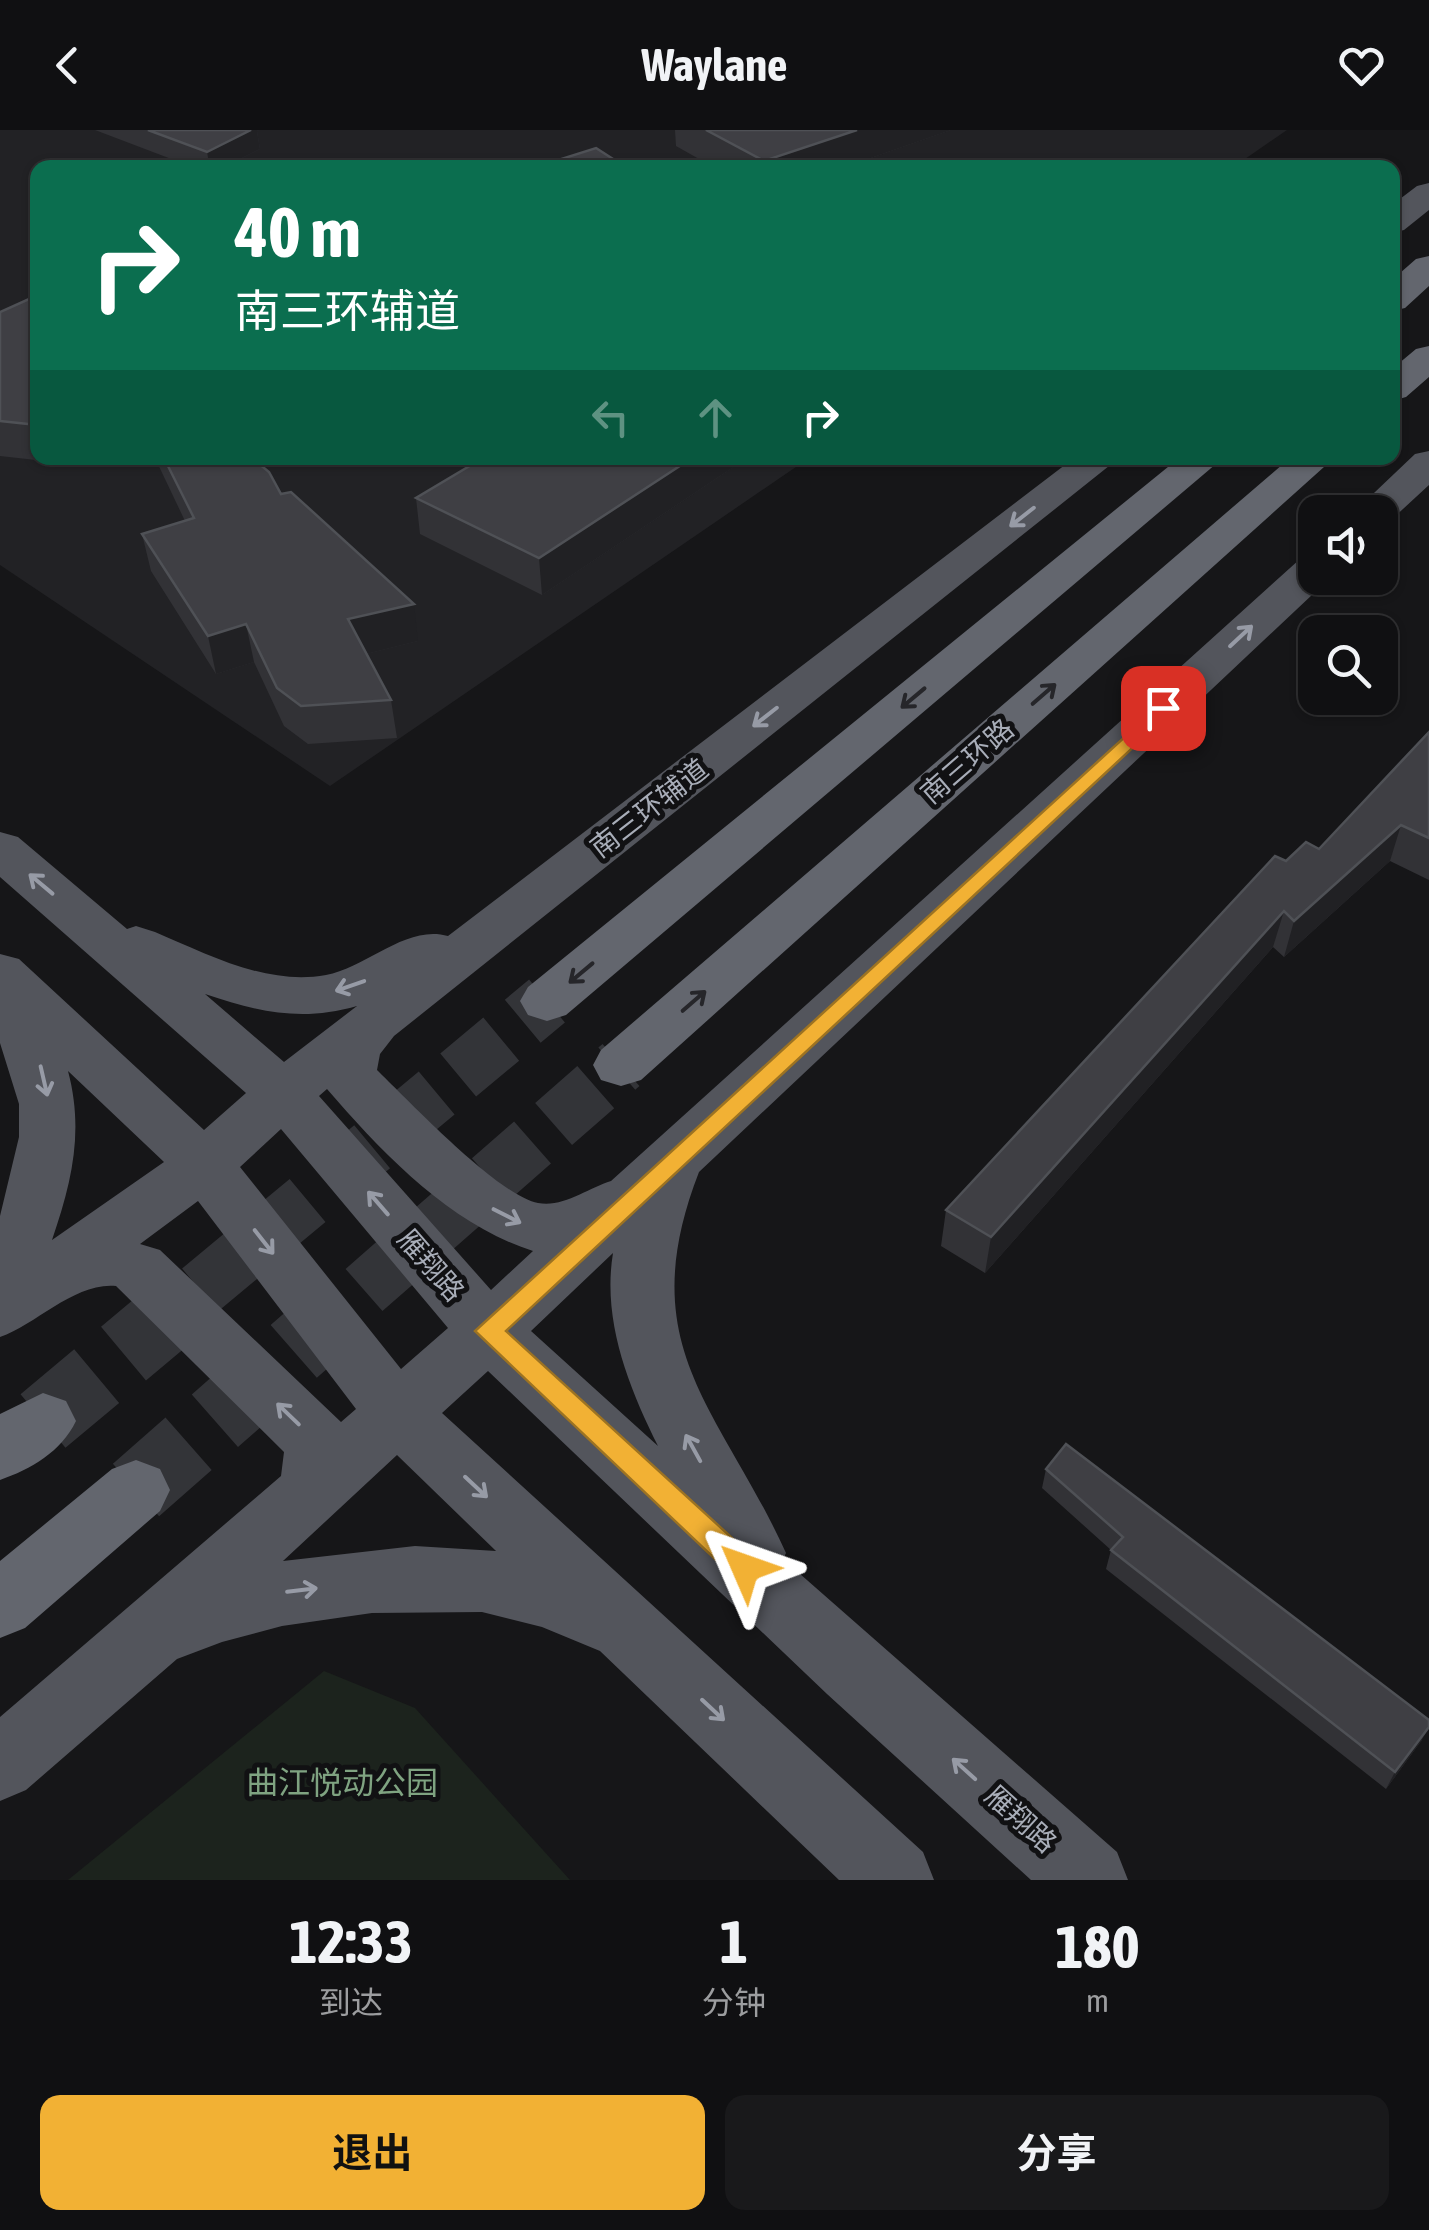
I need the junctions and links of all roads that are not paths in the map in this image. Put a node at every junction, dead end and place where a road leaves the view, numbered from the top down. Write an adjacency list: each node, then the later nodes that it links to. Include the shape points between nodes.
1 (1429, 194): 2 (main road)
2 (1400, 217)
3 (1429, 268): 4 (highway)
4 (1400, 293)
5 (1429, 357): 6 (highway)
6 (1400, 382)
7 (1429, 463): 11 (main road)
8 (1090, 465): 14 (main road, 南三环辅道, one-way to 14)
9 (1195, 465): 18 (highway, one-way to 18)
10 (1306, 465): 20 (highway, 南三环路, one-way to 10)
11 (1394, 495)
12 (1298, 584): 23 (main road, one-way to 12)
13 (0, 848): 15 (main road, 雁翔路, one-way to 13)
14 (533, 899): 15 (main road, one-way to 15, via 374,978 306,997 191,969); 19 (main road, 南三环辅道)
15 (86, 923): 21 (main road, 雁翔路)
16 (0, 973): 22 (main road)
17 (0, 996): 24 (main road, one-way to 24, via 36,1052 51,1116 46,1165 8,1279)
18 (547, 1001)
19 (374, 1023): 21 (main road, 南三环辅道); 23 (main road, one-way to 23, via 354,1049 348,1076 495,1212 530,1227 571,1226)
20 (621, 1065)
21 (283, 1093): 22 (main road, 南三环辅道); 25 (main road, 雁翔路, one-way to 21)
22 (204, 1166): 24 (main road, 南三环辅道); 26 (main road, one-way to 26)
23 (660, 1173): 25 (main road); 29 (main road, one-way to 23, via 679,1424 652,1357 638,1290)
24 (11, 1296): 28 (main road, one-way to 24, via 317,1474 317,1442 138,1268 110,1258)
25 (488, 1331): 26 (main road); 29 (main road, 雁翔路)
26 (397, 1414): 28 (main road); 31 (main road, one-way to 31)
27 (136, 1490): 30 (highway)
28 (305, 1496): 32 (main road)
29 (774, 1595): 35 (main road, 雁翔路, one-way to 29)
30 (0, 1605)
31 (636, 1637): 32 (main road, one-way to 31, via 195,1616 275,1593 370,1582 478,1579 560,1599); 34 (main road, one-way to 34)
32 (118, 1666): 33 (main road)
33 (0, 1764)
34 (895, 1880)
35 (1089, 1880)

